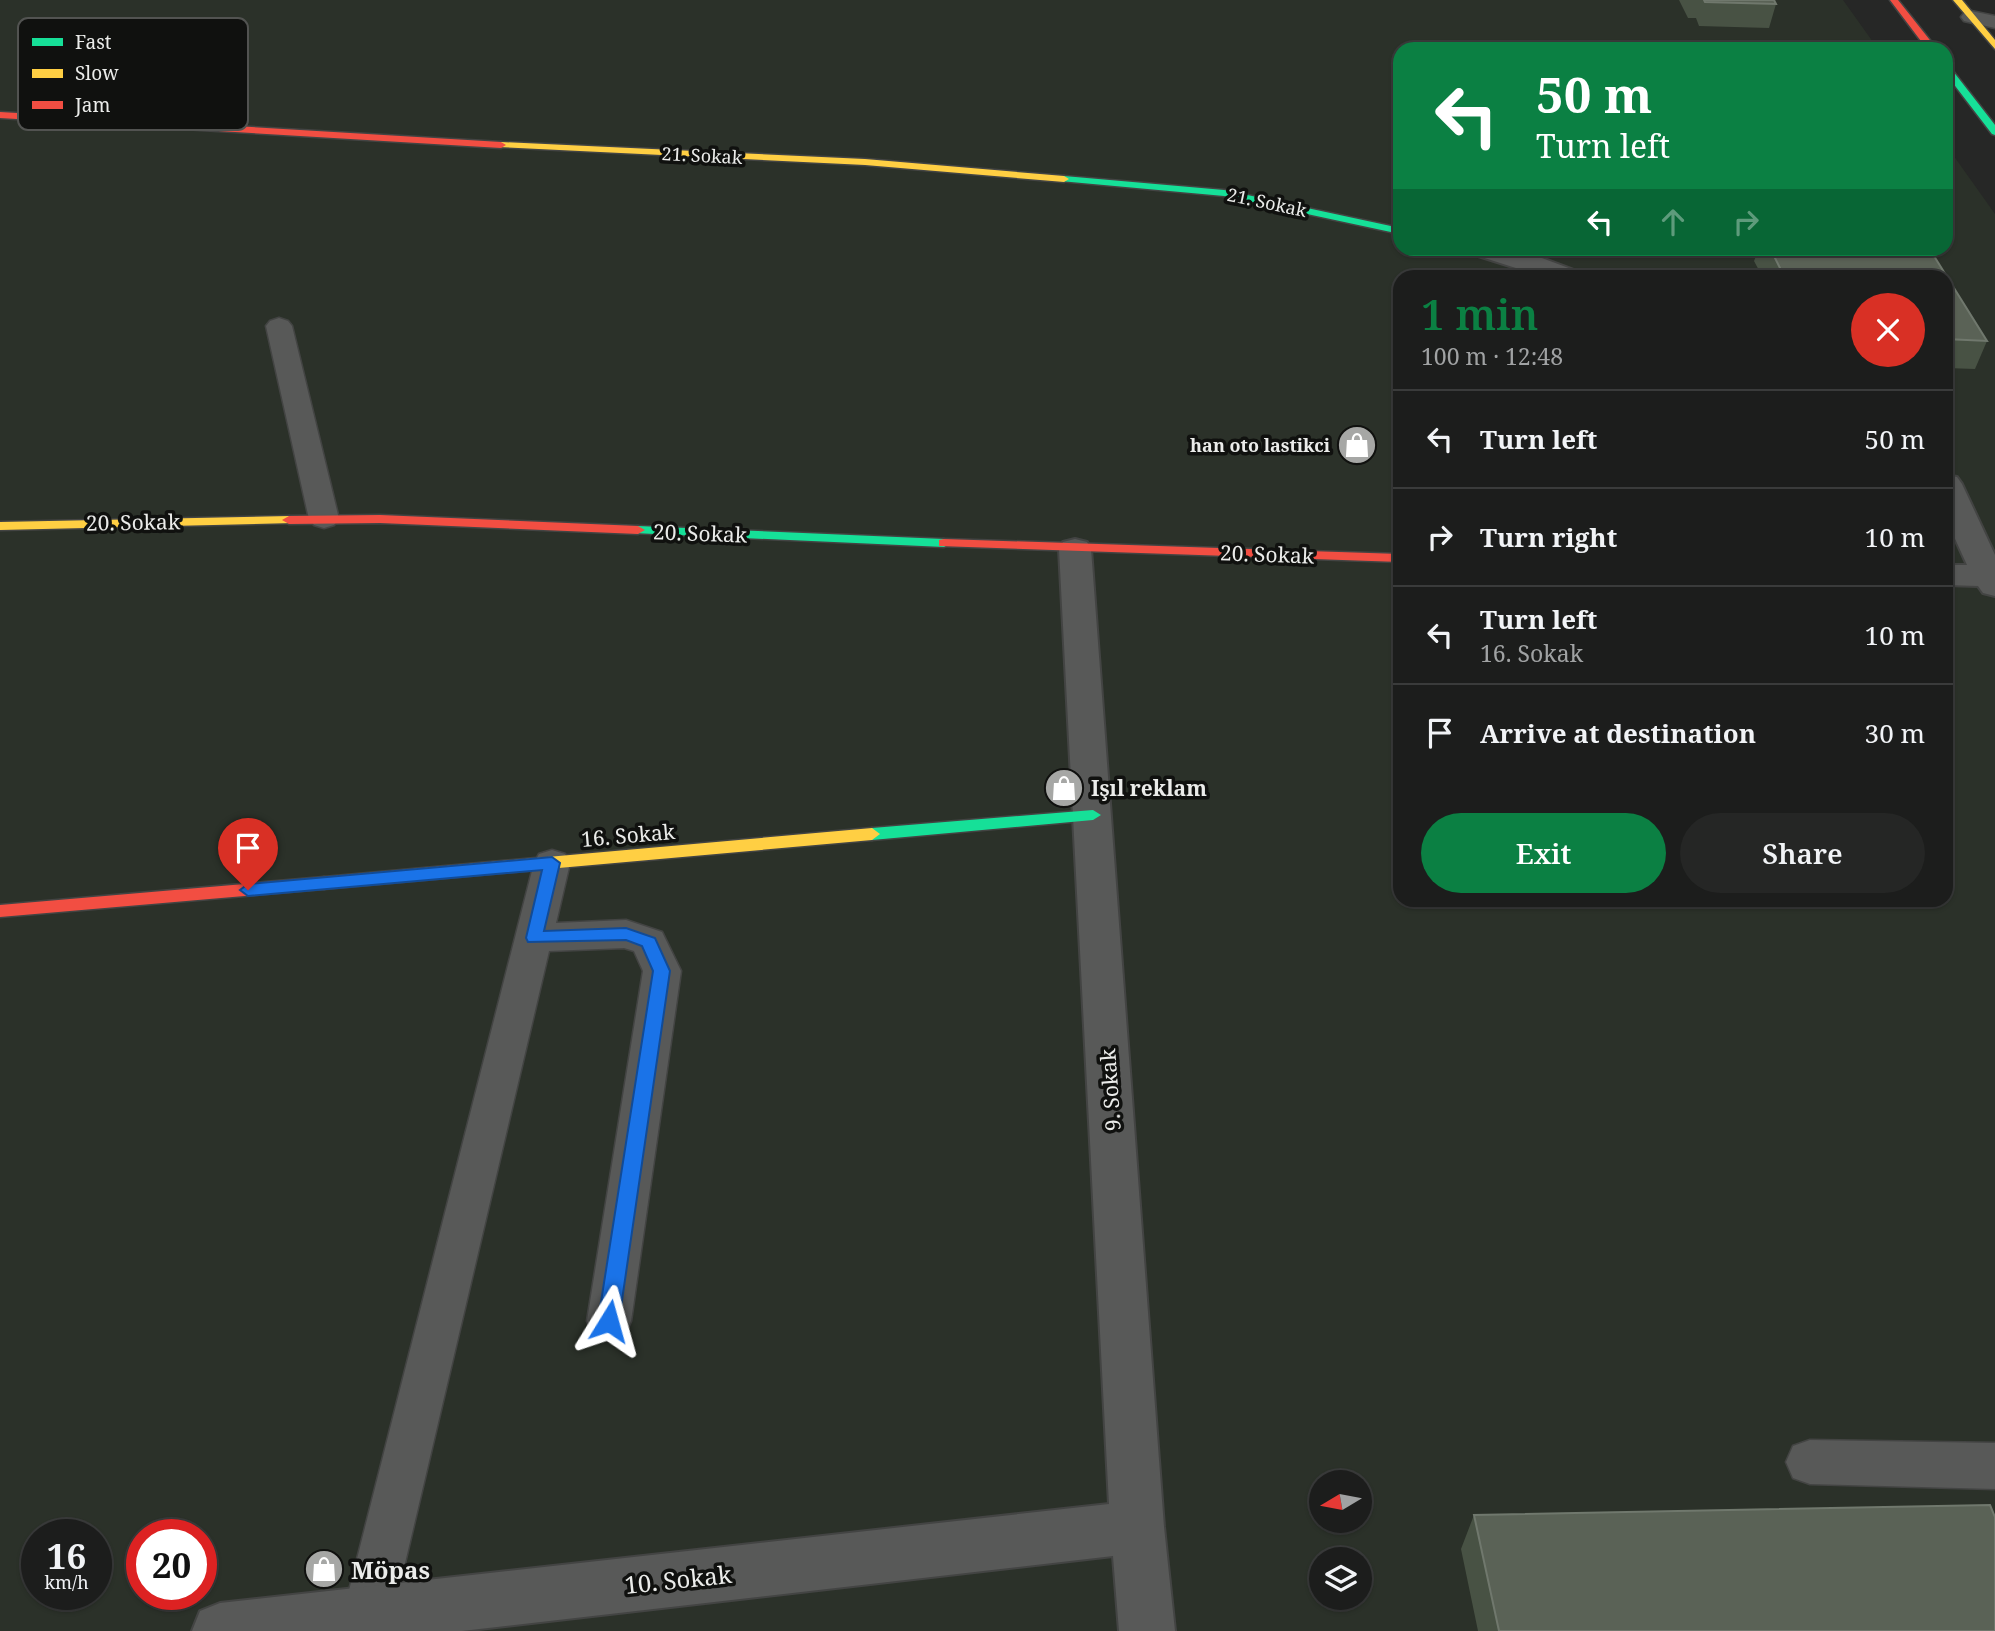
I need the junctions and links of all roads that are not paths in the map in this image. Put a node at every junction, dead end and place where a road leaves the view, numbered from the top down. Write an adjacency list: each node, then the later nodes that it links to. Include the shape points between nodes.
1 (1895, 0): 5 (main road)
2 (1957, 0): 3 (main road)
3 (1971, 17): 4 (lane); 6 (main road)
4 (1995, 22)
5 (1927, 42)
6 (1995, 46)
7 (1953, 77): 11 (main road)
8 (0, 115): 9 (main road, 21. Sokak)
9 (18, 116)
10 (248, 130): 12 (main road, 21. Sokak, via 893,164 1224,193)
11 (1995, 132)
12 (1393, 229)
13 (1510, 256): 14 (street)
14 (1548, 270)
15 (279, 326): 17 (lane)
16 (1953, 499): 22 (street)
17 (324, 519): 18 (main road, 20. Sokak); 19 (main road, 20. Sokak)
18 (0, 526)
19 (1075, 549): 20 (main road, 20. Sokak); 23 (street, 9. Sokak)
20 (1393, 558)
21 (1953, 576): 22 (street)
22 (1991, 581)
23 (1093, 815): 24 (main road, 16. Sokak); 30 (street, 9. Sokak)
24 (552, 863): 25 (main road, 16. Sokak); 26 (lane)
25 (0, 911)
26 (534, 938): 27 (lane, via 626,934 649,942 662,971); 31 (lane)
27 (609, 1321)
28 (1810, 1462): 29 (lane)
29 (1995, 1466)
30 (1137, 1527): 31 (street, 10. Sokak); 33 (street, 9. Sokak)
31 (368, 1614): 32 (street, 10. Sokak)
32 (219, 1631)
33 (1147, 1631)

